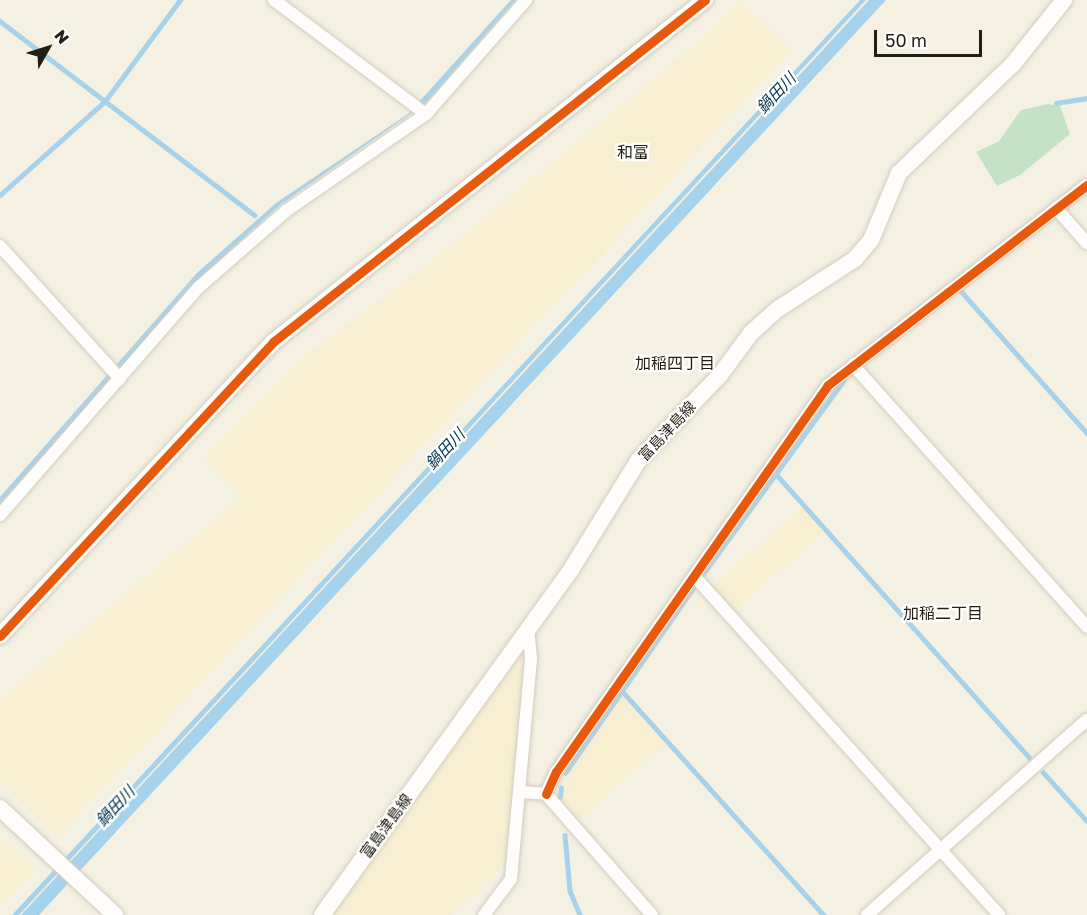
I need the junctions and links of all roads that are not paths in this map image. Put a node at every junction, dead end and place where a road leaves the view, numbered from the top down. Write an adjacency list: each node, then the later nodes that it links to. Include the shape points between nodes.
1 (274, 0): 5 (street)
2 (526, 0): 5 (street)
3 (705, 0): 16 (main road, via 273,342)
4 (1064, 0): 15 (main road, 富島津島線, via 1020,56 898,173 871,240 855,259 777,309 661,433)
5 (420, 110): 11 (street, via 277,219 199,287)
6 (1087, 185): 7 (street)
7 (1056, 208): 8 (street); 10 (street)
8 (1087, 243)
9 (0, 246): 11 (street)
10 (853, 365): 13 (street, via 828,385); 14 (street)
11 (119, 377): 12 (street)
12 (0, 515)
13 (696, 578): 19 (street, via 556,772); 21 (street)
14 (1087, 627)
15 (528, 630): 18 (street, via 531,658); 23 (main road, 富島津島線)
16 (0, 636)
17 (1087, 720): 21 (street)
18 (520, 792): 19 (street); 24 (street, via 511,879)
19 (546, 794): 25 (street)
20 (0, 808): 22 (main road)
21 (940, 849): 26 (street); 27 (street)
22 (115, 915)
23 (322, 915)
24 (484, 915)
25 (652, 915)
26 (867, 915)
27 (999, 915)

